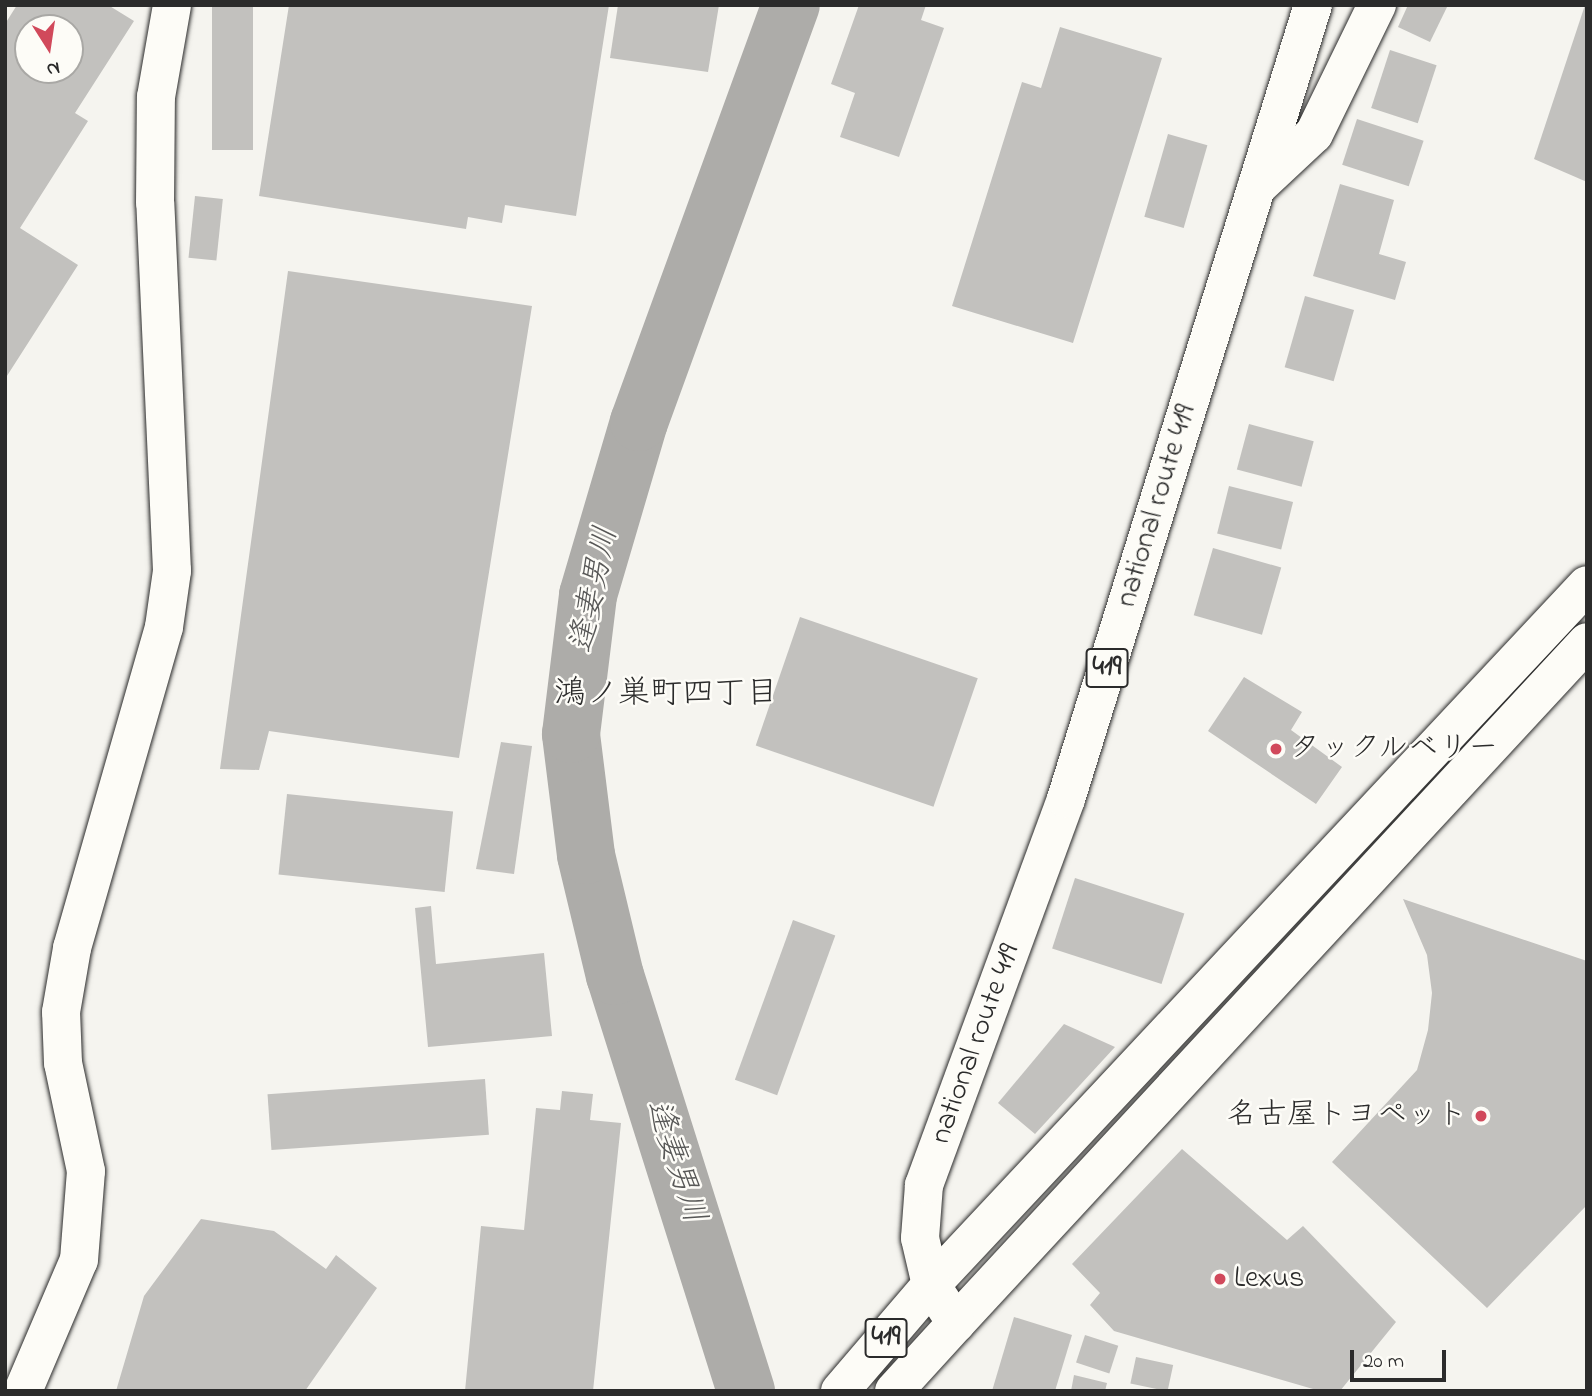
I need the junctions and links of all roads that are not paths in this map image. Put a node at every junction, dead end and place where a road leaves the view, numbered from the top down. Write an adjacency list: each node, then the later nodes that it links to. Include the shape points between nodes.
1 (172, 5): 10 (main road, via 156,97 155,203 172,571 164,627 72,948 61,1012 63,1063 86,1171 79,1260)
2 (1313, 5): 4 (main road, national route 419 / 419)
3 (1377, 5): 4 (main road, via 1314,134)
4 (1256, 188): 7 (main road, national route 419 / 419, via 1066,799 924,1185 920,1238)
5 (1587, 585): 7 (main road)
6 (1587, 642): 8 (main road)
7 (931, 1284): 8 (main road, national route 419 / 419); 11 (main road, 419)
8 (956, 1322): 9 (main road, 419)
9 (898, 1390)
10 (23, 1391)
11 (840, 1391)

